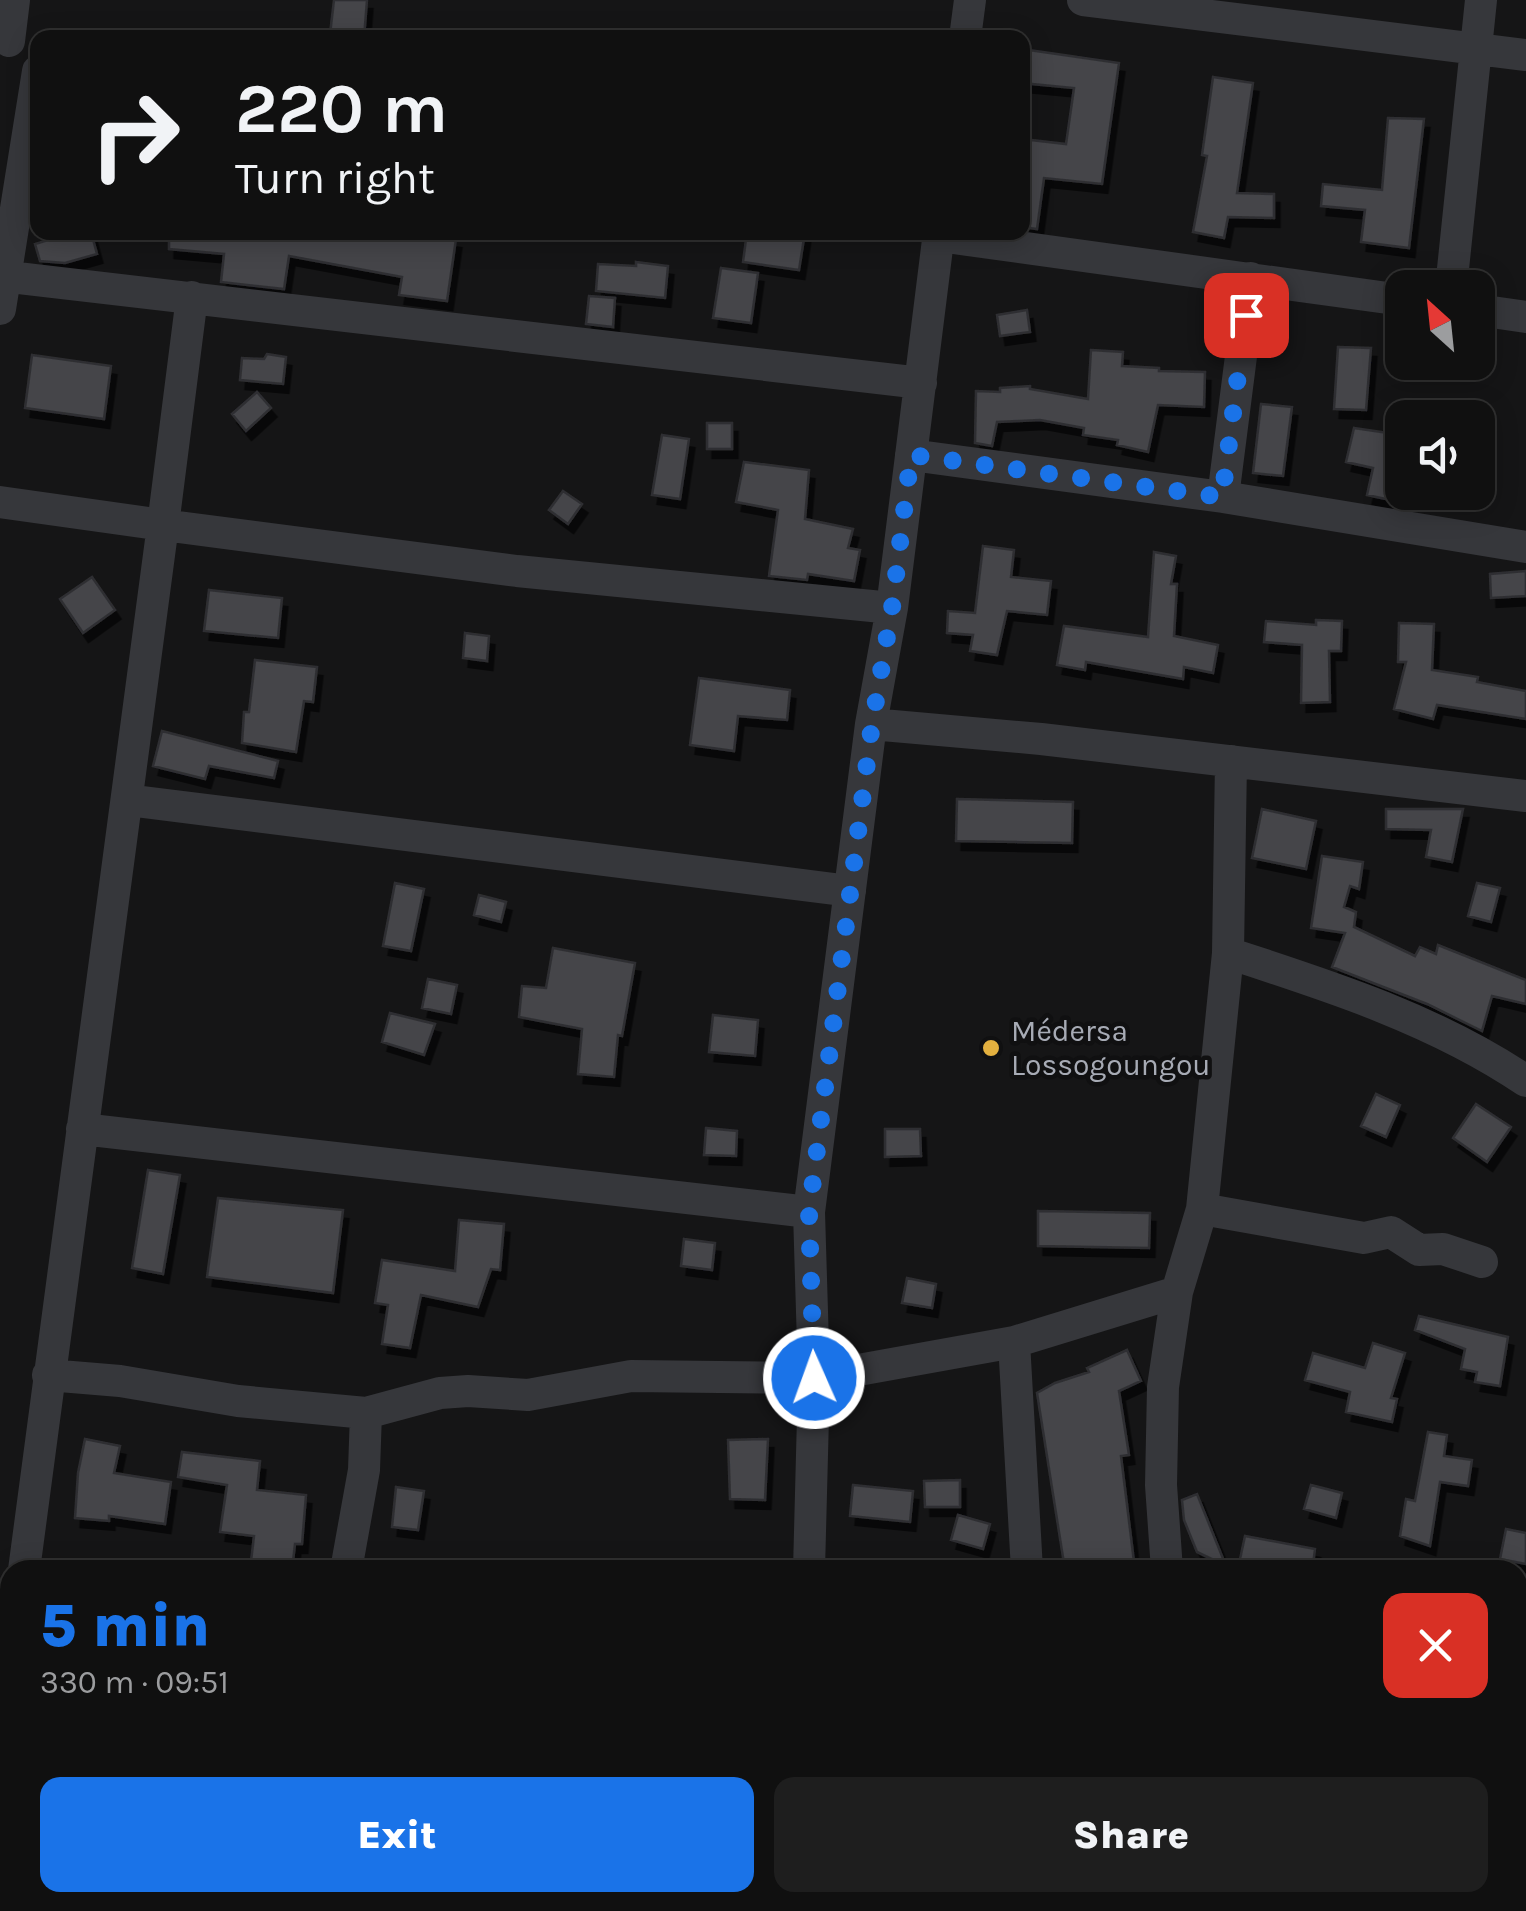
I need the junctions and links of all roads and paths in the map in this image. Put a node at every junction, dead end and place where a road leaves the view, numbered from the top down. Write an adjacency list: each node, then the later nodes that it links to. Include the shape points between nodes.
1 (14, 0): 6 (street)
2 (970, 0): 5 (street)
3 (1083, 0): 7 (street)
4 (1480, 0): 7 (street)
5 (966, 30)
6 (15, 41)
7 (1475, 48): 8 (street); 12 (street)
8 (1526, 54)
9 (30, 118): 13 (street)
10 (938, 240): 20 (street)
11 (982, 240): 14 (street)
12 (1453, 270)
13 (3, 276): 15 (street); 17 (street)
14 (1251, 278): 16 (street); 22 (street)
15 (192, 296): 20 (street); 24 (street)
16 (1385, 298)
17 (0, 309)
18 (1495, 312): 19 (street)
19 (1526, 317)
20 (921, 383): 21 (street)
21 (911, 455): 22 (street); 26 (street)
22 (1222, 497): 25 (street)
23 (0, 502): 24 (street)
24 (163, 525): 26 (street, via 517,572); 30 (street)
25 (1526, 546)
26 (892, 608): 27 (street)
27 (872, 724): 28 (street); 31 (street)
28 (1231, 761): 29 (street); 32 (street)
29 (1526, 796)
30 (126, 800): 31 (street); 34 (street)
31 (850, 891): 36 (street)
32 (1228, 954): 33 (street, via 1348,992); 35 (street)
33 (1526, 1080)
34 (82, 1129): 36 (street); 40 (street)
35 (1202, 1209): 37 (street, via 1364,1238 1390,1232 1420,1250 1443,1249); 38 (street)
36 (809, 1212): 41 (street)
37 (1482, 1262)
38 (1177, 1292): 39 (street); 47 (street, via 1162,1387)
39 (1014, 1342): 41 (street); 46 (street)
40 (48, 1375): 42 (street); 43 (street)
41 (814, 1378): 42 (street, via 630,1376 528,1395 440,1393); 45 (street)
42 (366, 1413): 44 (street, via 364,1470)
43 (25, 1560)
44 (348, 1560)
45 (809, 1560)
46 (1025, 1560)
47 (1166, 1560)

